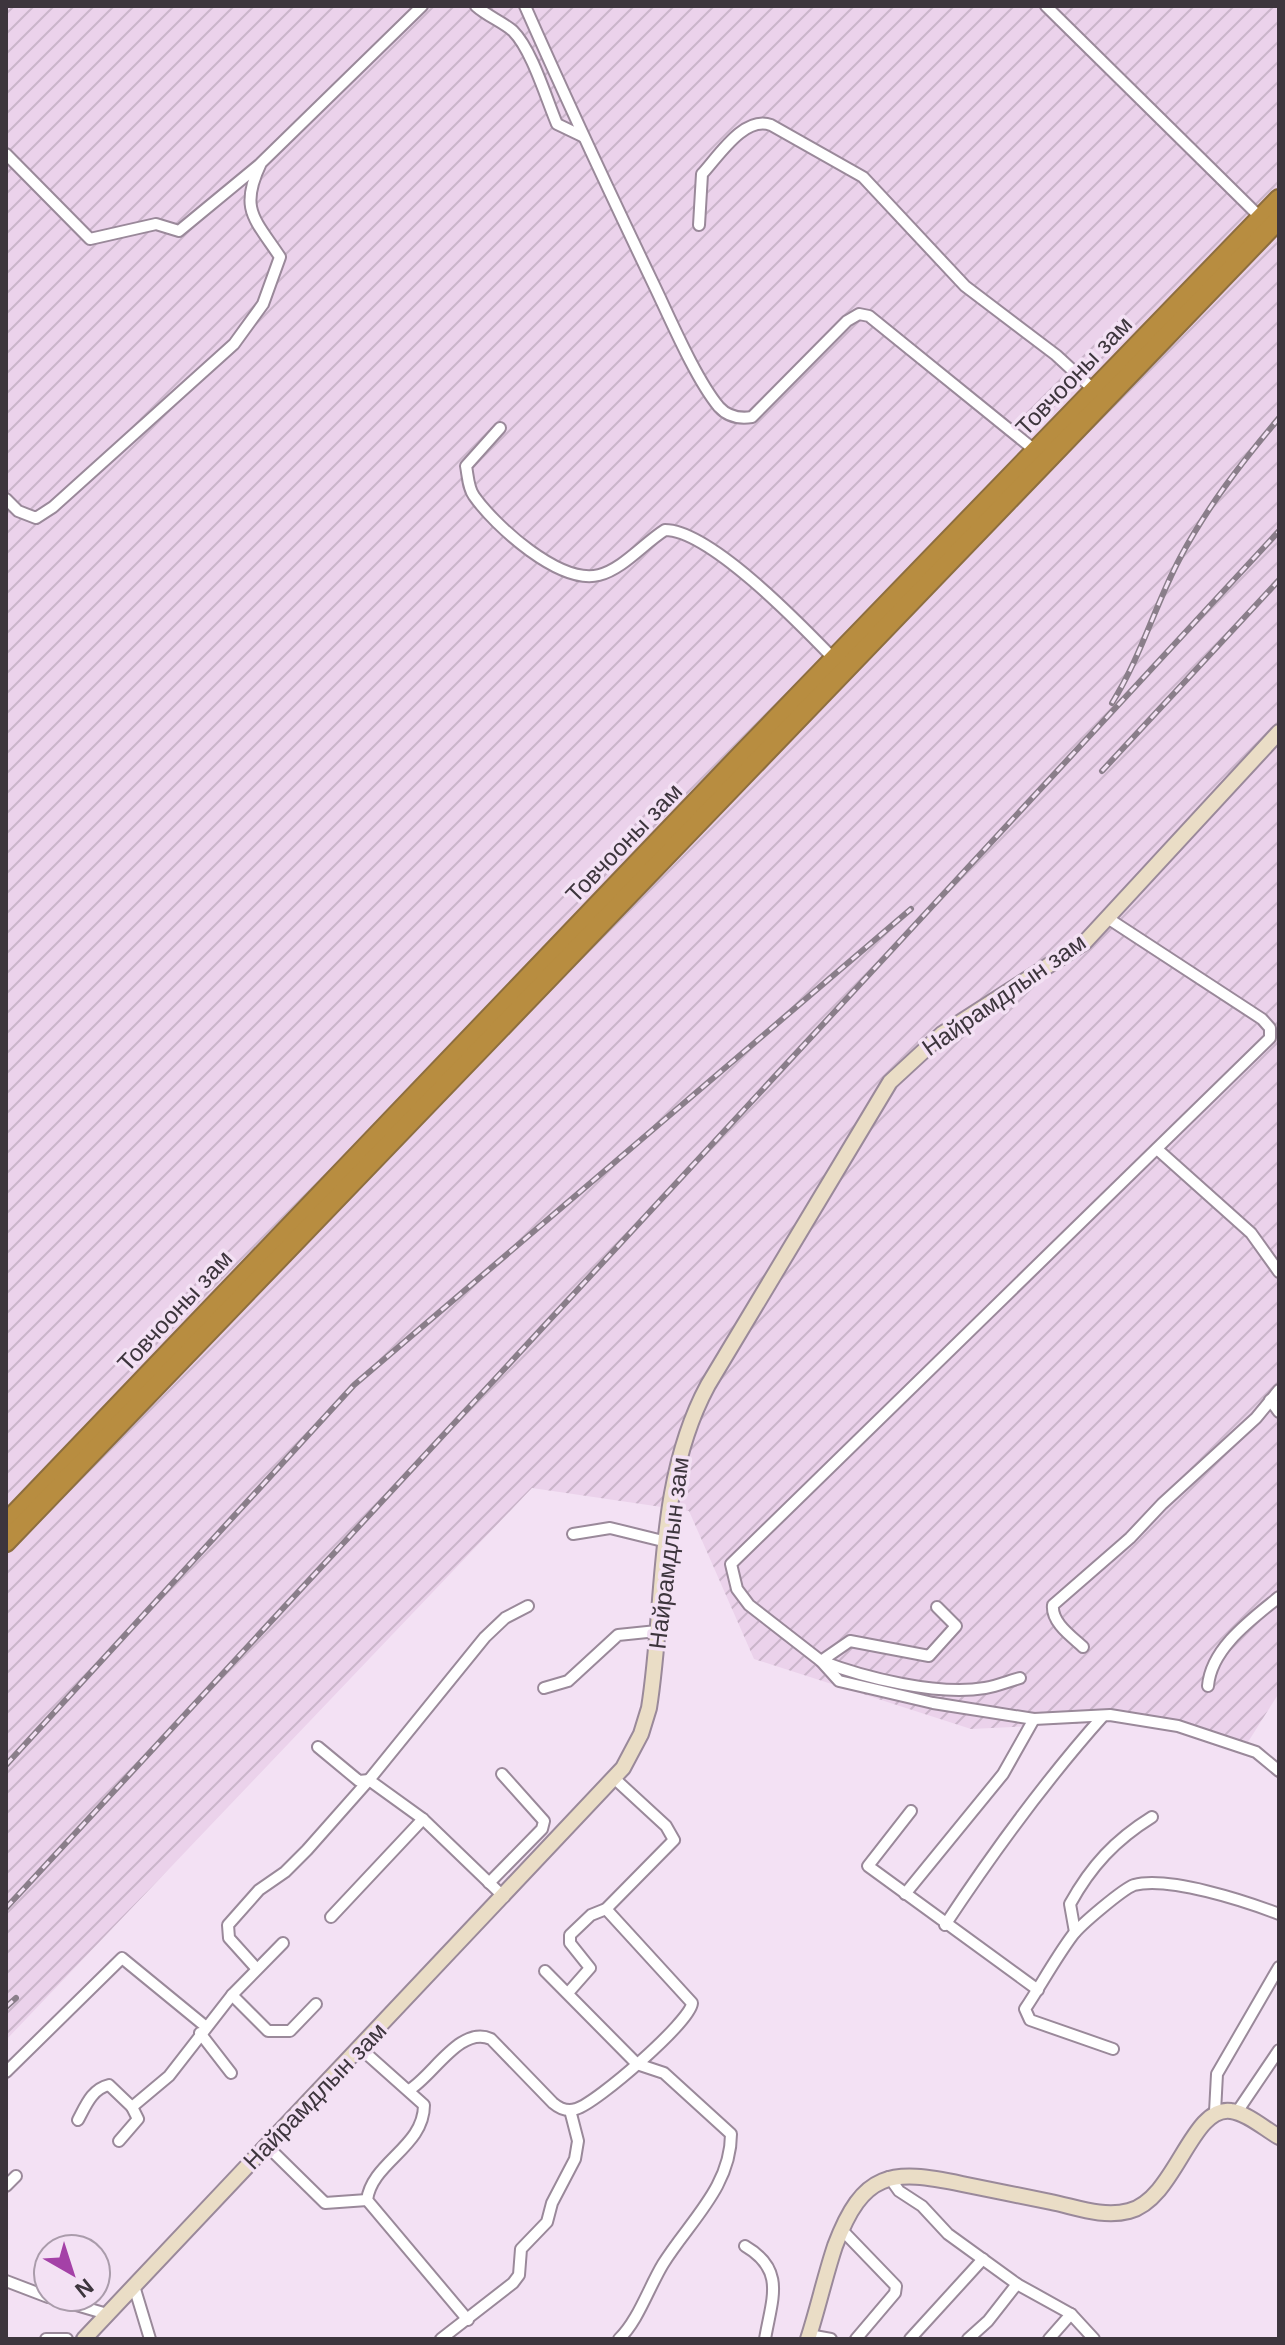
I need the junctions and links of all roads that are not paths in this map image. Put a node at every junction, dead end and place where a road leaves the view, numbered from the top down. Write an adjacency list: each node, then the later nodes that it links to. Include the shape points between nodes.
1 (422, 6): 7 (street)
2 (476, 6): 5 (street, via 512,30 557,124)
3 (525, 6): 5 (street)
4 (1046, 6): 9 (street)
5 (582, 136): 13 (street, via 664,304 726,414 752,417 859,314 869,316)
6 (6, 154): 7 (street, via 90,239 156,224 179,231)
7 (261, 163): 14 (street, via 250,187 251,213 280,257 263,304 234,344 53,507 36,518)
8 (1279, 199): 9 (highway, Товчооны зам)
9 (1270, 219): 11 (highway, Товчооны зам); 13 (highway, Товчооны зам)
10 (699, 225): 11 (street, via 702,174 747,128 771,125 863,177 965,286)
11 (1094, 390): 13 (highway, Товчооны зам)
12 (500, 428): 15 (street, via 466,466 472,493 516,540 556,568 578,576 601,575 665,530 687,533 770,597)
13 (1040, 454): 15 (highway, Товчооны зам); 25 (highway, Товчооны зам)
14 (6, 499)
15 (834, 659): 23 (highway, Товчооны зам)
16 (1279, 732): 17 (main road, Найрамдлын зам)
17 (1109, 919): 18 (street, via 1270,1028 1267,1042); 26 (main road, Найрамдлын зам, via 1062,959 925,1048 876,1102 700,1400 678,1460)
18 (1157, 1149): 19 (street, via 1251,1233); 32 (street, via 735,1557 731,1564 737,1589 749,1605)
19 (1279, 1272)
20 (1279, 1390): 21 (street)
21 (1270, 1400): 22 (street); 31 (street, via 1130,1538 1053,1605 1053,1614)
22 (1279, 1412)
23 (6, 1523)
24 (573, 1534): 26 (street, via 610,1528)
25 (6, 1542)
26 (667, 1542): 30 (main road, Найрамдлын зам)
27 (1279, 1597): 34 (street, via 1236,1632)
28 (528, 1606): 42 (street, via 485,1637)
29 (937, 1607): 32 (street, via 956,1626 929,1656 850,1641)
30 (657, 1631): 35 (street, via 618,1635 568,1681); 41 (main road, Найрамдлын зам, via 646,1721)
31 (1083, 1647)
32 (821, 1661): 33 (street, via 944,1690 985,1688); 37 (street, via 832,1675 849,1683)
33 (1020, 1678)
34 (1208, 1686)
35 (544, 1688)
36 (1103, 1716): 37 (street); 39 (street, via 1178,1726 1256,1752); 52 (street, via 1004,1835)
37 (1034, 1719): 47 (street, via 1003,1774)
38 (318, 1747): 42 (street, via 359,1781)
39 (1279, 1771)
40 (502, 1774): 46 (street, via 544,1821)
41 (615, 1779): 48 (main road, Найрамдлын зам); 49 (street, via 674,1840)
42 (369, 1780): 45 (street); 56 (street, via 307,1850 259,1890 228,1925 229,1938)
43 (911, 1811): 47 (street, via 868,1866)
44 (1152, 1817): 53 (street, via 1098,1859 1070,1904)
45 (423, 1819): 46 (street); 51 (street)
46 (489, 1883): 48 (street)
47 (905, 1894): 52 (street)
48 (504, 1897): 63 (main road, Найрамдлын зам)
49 (606, 1909): 59 (street, via 591,1915 569,1937 590,1968); 66 (street, via 692,2003 688,2015)
50 (1279, 1914): 53 (street, via 1153,1883 1131,1886)
51 (331, 1917)
52 (945, 1925): 58 (street)
53 (1075, 1932): 58 (street)
54 (283, 1943): 56 (street)
55 (1279, 1967): 72 (street, via 1217,2074)
56 (256, 1968): 60 (street)
57 (545, 1971): 59 (street)
58 (1038, 1990): 64 (street, via 1025,2009 1030,2020)
59 (568, 1993): 66 (street)
60 (232, 1995): 61 (street, via 268,2031 290,2031); 62 (street)
61 (316, 2004)
62 (203, 2030): 67 (street, via 122,1958); 68 (street); 70 (street, via 169,2076)
63 (360, 2048): 69 (street); 77 (main road, Найрамдлын зам)
64 (1113, 2049)
65 (1279, 2050): 73 (street)
66 (637, 2064): 71 (street); 100 (street, via 664,2073 724,2125 731,2134 730,2160 705,2208 664,2263)
67 (6, 2072)
68 (231, 2073)
69 (409, 2090): 71 (street, via 465,2040 484,2036 553,2103); 81 (street, via 424,2105 420,2130 368,2191)
70 (132, 2107): 74 (street, via 109,2085 102,2086); 76 (street, via 138,2119)
71 (570, 2110): 92 (street, via 578,2149 547,2222 521,2249 519,2275 513,2283)
72 (1215, 2112): 73 (main road); 79 (main road, via 1200,2126 1161,2190 1146,2204 1125,2212 1090,2211 916,2175)
73 (1237, 2112): 75 (main road)
74 (78, 2120)
75 (1277, 2133)
76 (119, 2141)
77 (267, 2146): 81 (street, via 325,2203); 87 (main road, Найрамдлын зам)
78 (16, 2176): 80 (street)
79 (889, 2177): 82 (main road, via 859,2199); 84 (street, via 903,2195)
80 (6, 2186)
81 (367, 2200): 92 (street)
82 (842, 2230): 93 (main road); 103 (street, via 896,2286)
83 (745, 2246): 101 (street, via 765,2258 773,2274)
84 (983, 2259): 86 (street); 104 (street)
85 (6, 2281): 88 (street)
86 (1017, 2284): 91 (street); 105 (street)
87 (134, 2286): 90 (main road, Найрамдлын зам); 98 (street)
88 (32, 2291)
89 (104, 2313): 90 (street)
90 (107, 2314): 97 (main road, Найрамдлын зам)
91 (1071, 2314): 94 (street); 106 (street)
92 (468, 2320): 99 (street)
93 (808, 2337): 102 (street)
94 (1092, 2338)
95 (46, 2339): 96 (street)
96 (67, 2339)
97 (84, 2339)
98 (150, 2339)
99 (441, 2339)
100 (619, 2339)
101 (765, 2339)
102 (831, 2339)
103 (856, 2339)
104 (910, 2339)
105 (968, 2339)
106 (1049, 2339)

